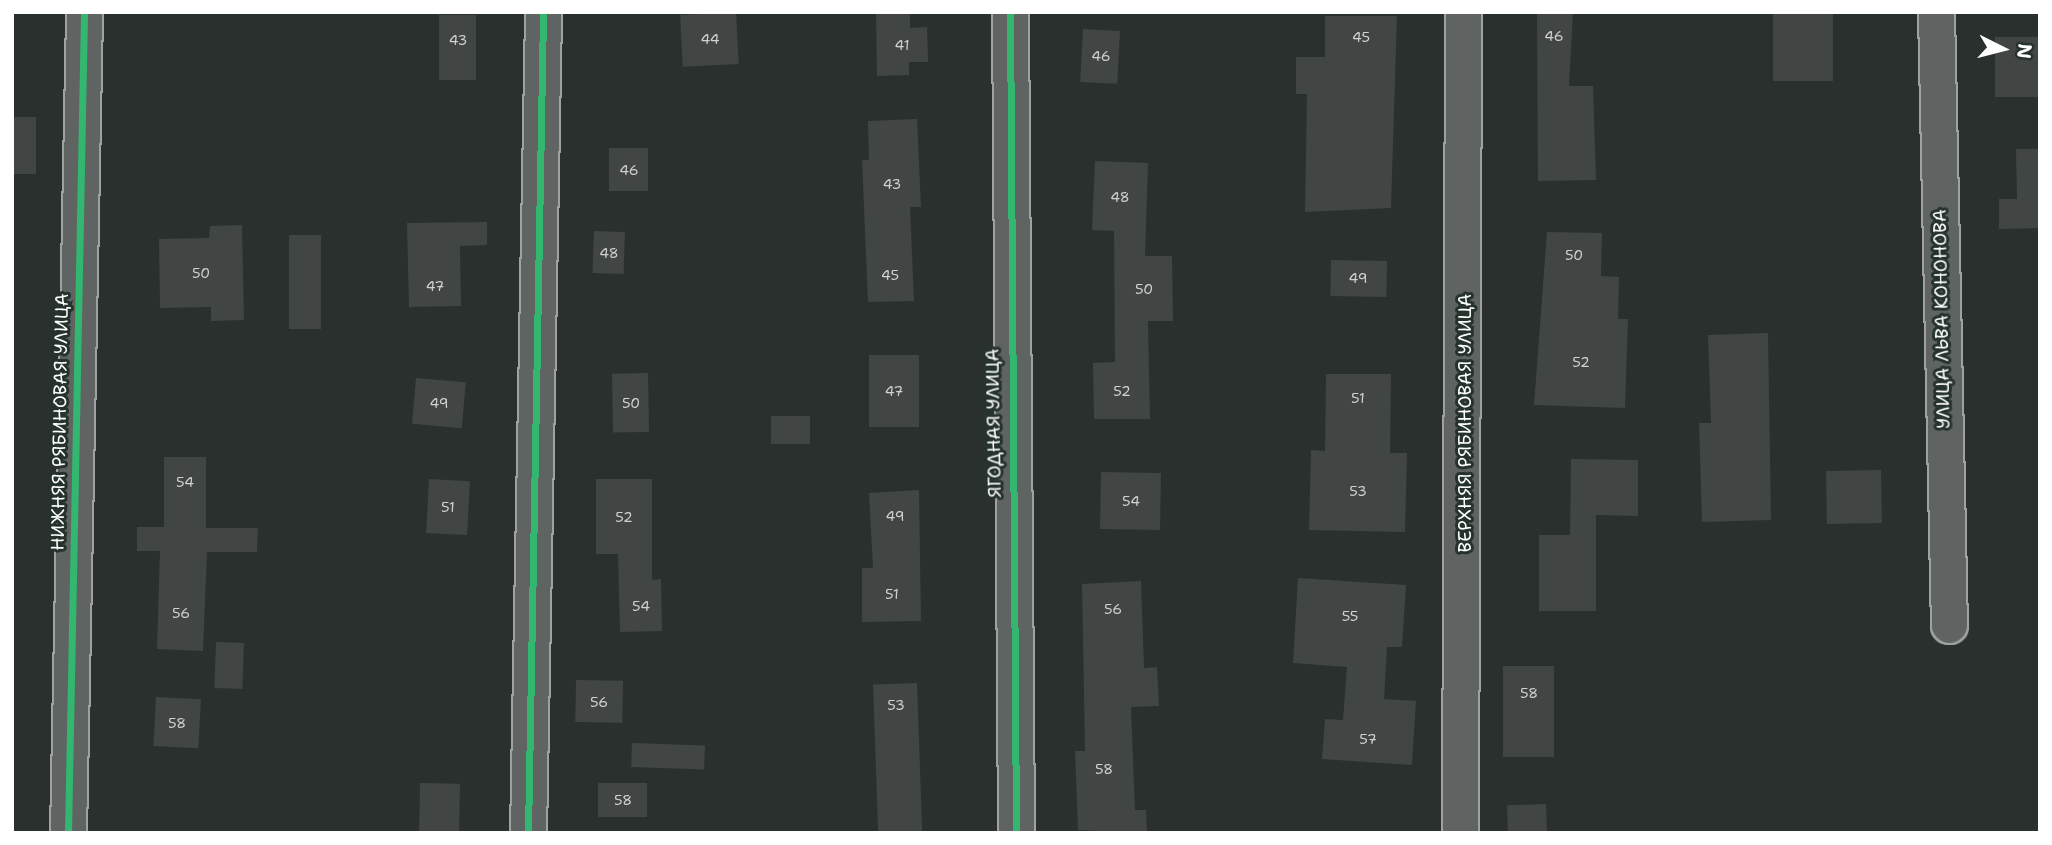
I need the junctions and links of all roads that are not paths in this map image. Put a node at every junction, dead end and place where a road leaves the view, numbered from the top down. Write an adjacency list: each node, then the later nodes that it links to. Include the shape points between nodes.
1 (84, 12): 7 (street, НИЖНЯЯ РЯБИНОВАЯ УЛИЦА)
2 (542, 12): 8 (street)
3 (1010, 12): 9 (street, ЯГОДНАЯ УЛИЦА)
4 (1463, 12): 10 (street, ВЕРХНЯЯ РЯБИНОВАЯ УЛИЦА)
5 (1936, 12): 6 (street, УЛИЦА ЛЬВА КОНОНОВА)
6 (1949, 625)
7 (68, 833)
8 (528, 833)
9 (1016, 833)
10 (1460, 833)

